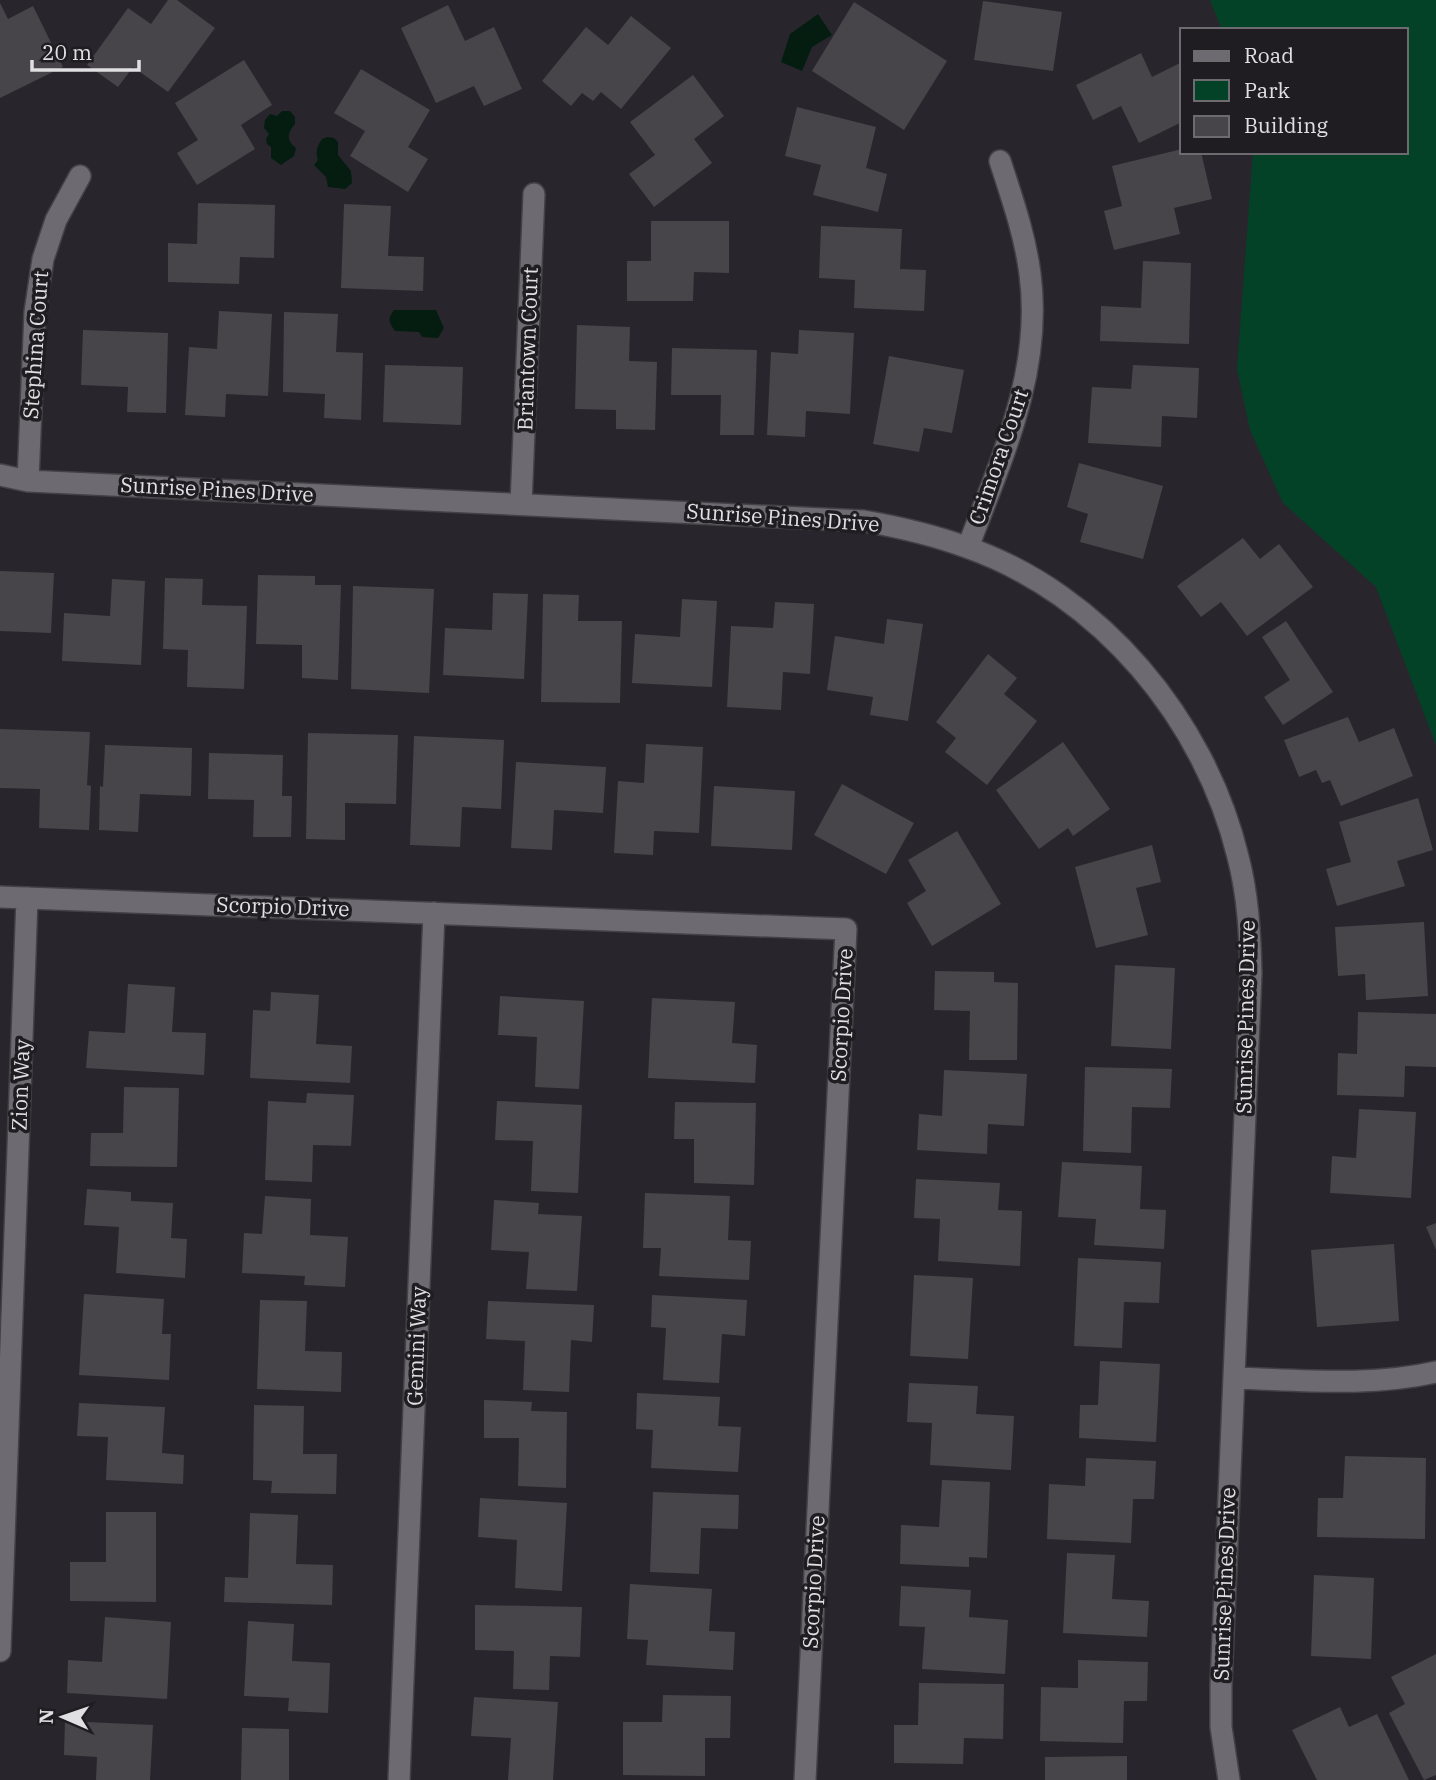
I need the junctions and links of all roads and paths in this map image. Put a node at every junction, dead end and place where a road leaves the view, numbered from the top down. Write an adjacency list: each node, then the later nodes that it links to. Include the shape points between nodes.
1 (1000, 161): 7 (street, Crimora Court, via 1031,277 1032,336 1027,378 1010,438)
2 (80, 176): 5 (street, Stephina Court, via 56,220 43,259 35,312)
3 (534, 194): 6 (street, Briantown Court)
4 (0, 475): 5 (street, Sunrise Pines Drive)
5 (28, 481): 6 (street, Sunrise Pines Drive)
6 (521, 504): 7 (street, Sunrise Pines Drive, via 864,521)
7 (968, 547): 12 (street, Sunrise Pines Drive, via 1070,603 1129,655 1190,738 1228,820 1246,895 1251,972)
8 (0, 897): 9 (street, Scorpio Drive)
9 (27, 898): 10 (street, Scorpio Drive); 13 (street, Zion Way)
10 (434, 913): 14 (street, Gemini Way); 15 (street, Scorpio Drive, via 846,929)
11 (1436, 1372): 12 (street, via 1371,1382)
12 (1234, 1378): 16 (street, Sunrise Pines Drive, via 1221,1685 1221,1727)
13 (0, 1651)
14 (399, 1780)
15 (805, 1780)
16 (1229, 1780)

